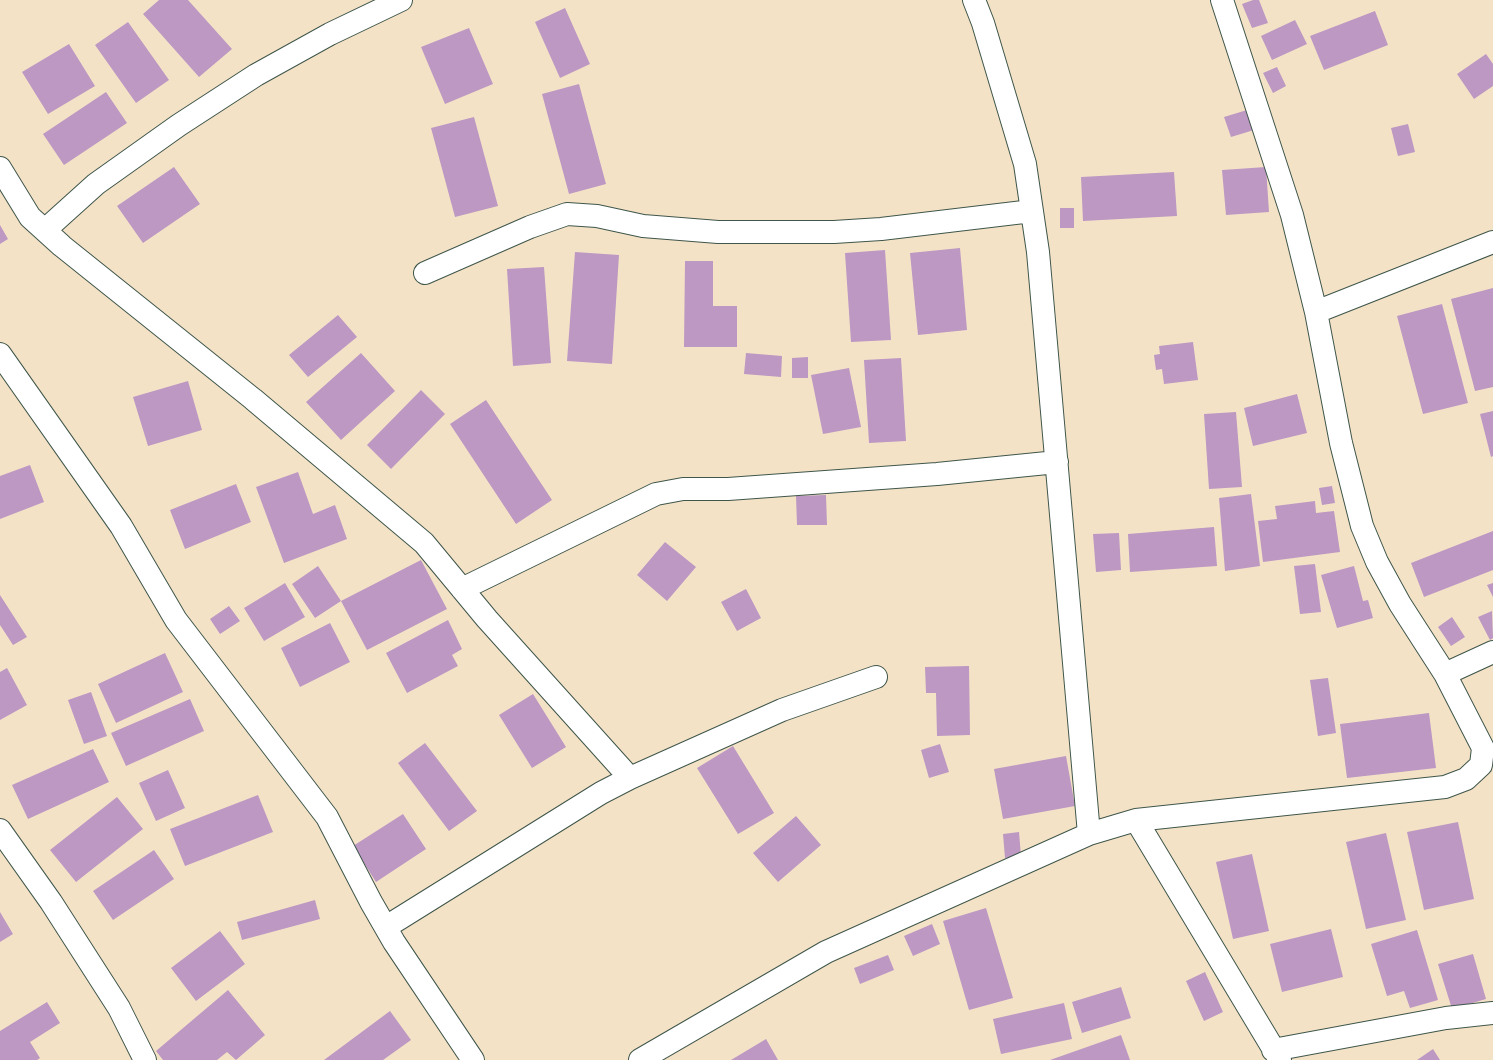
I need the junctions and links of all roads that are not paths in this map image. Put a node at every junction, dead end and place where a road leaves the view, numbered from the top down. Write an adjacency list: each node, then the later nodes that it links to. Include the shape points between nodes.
1 (401, 0): 6 (street, via 330,34 249,79 178,125 96,184)
2 (974, 0): 5 (street, via 983,22 1025,164)
3 (1222, 0): 9 (street, via 1292,215)
4 (0, 168): 6 (street, via 30,216)
5 (1032, 211): 8 (street, via 834,232 718,232 643,226 597,216 567,214 530,227); 11 (street)
6 (45, 230): 12 (street, via 424,543)
7 (1493, 242): 9 (street)
8 (425, 273)
9 (1316, 312): 14 (street, via 1341,443 1362,526 1377,562 1400,604)
10 (0, 354): 20 (street, via 121,526 176,620 327,817 370,902)
11 (1057, 462): 12 (street, via 937,474 728,489 683,489 656,494); 19 (street)
12 (462, 589): 16 (street)
13 (1493, 652): 14 (street)
14 (1445, 674): 17 (street, via 1483,748 1481,765 1466,779 1445,787)
15 (876, 677): 16 (street, via 782,710)
16 (630, 778): 20 (street, via 601,793)
17 (1136, 820): 19 (street); 22 (street)
18 (0, 830): 23 (street, via 51,902 119,1008)
19 (1089, 834): 25 (street, via 826,952)
20 (386, 927): 24 (street)
21 (1493, 1013): 22 (street, via 1446,1018)
22 (1277, 1055)
23 (145, 1060)
24 (473, 1060)
25 (640, 1060)

